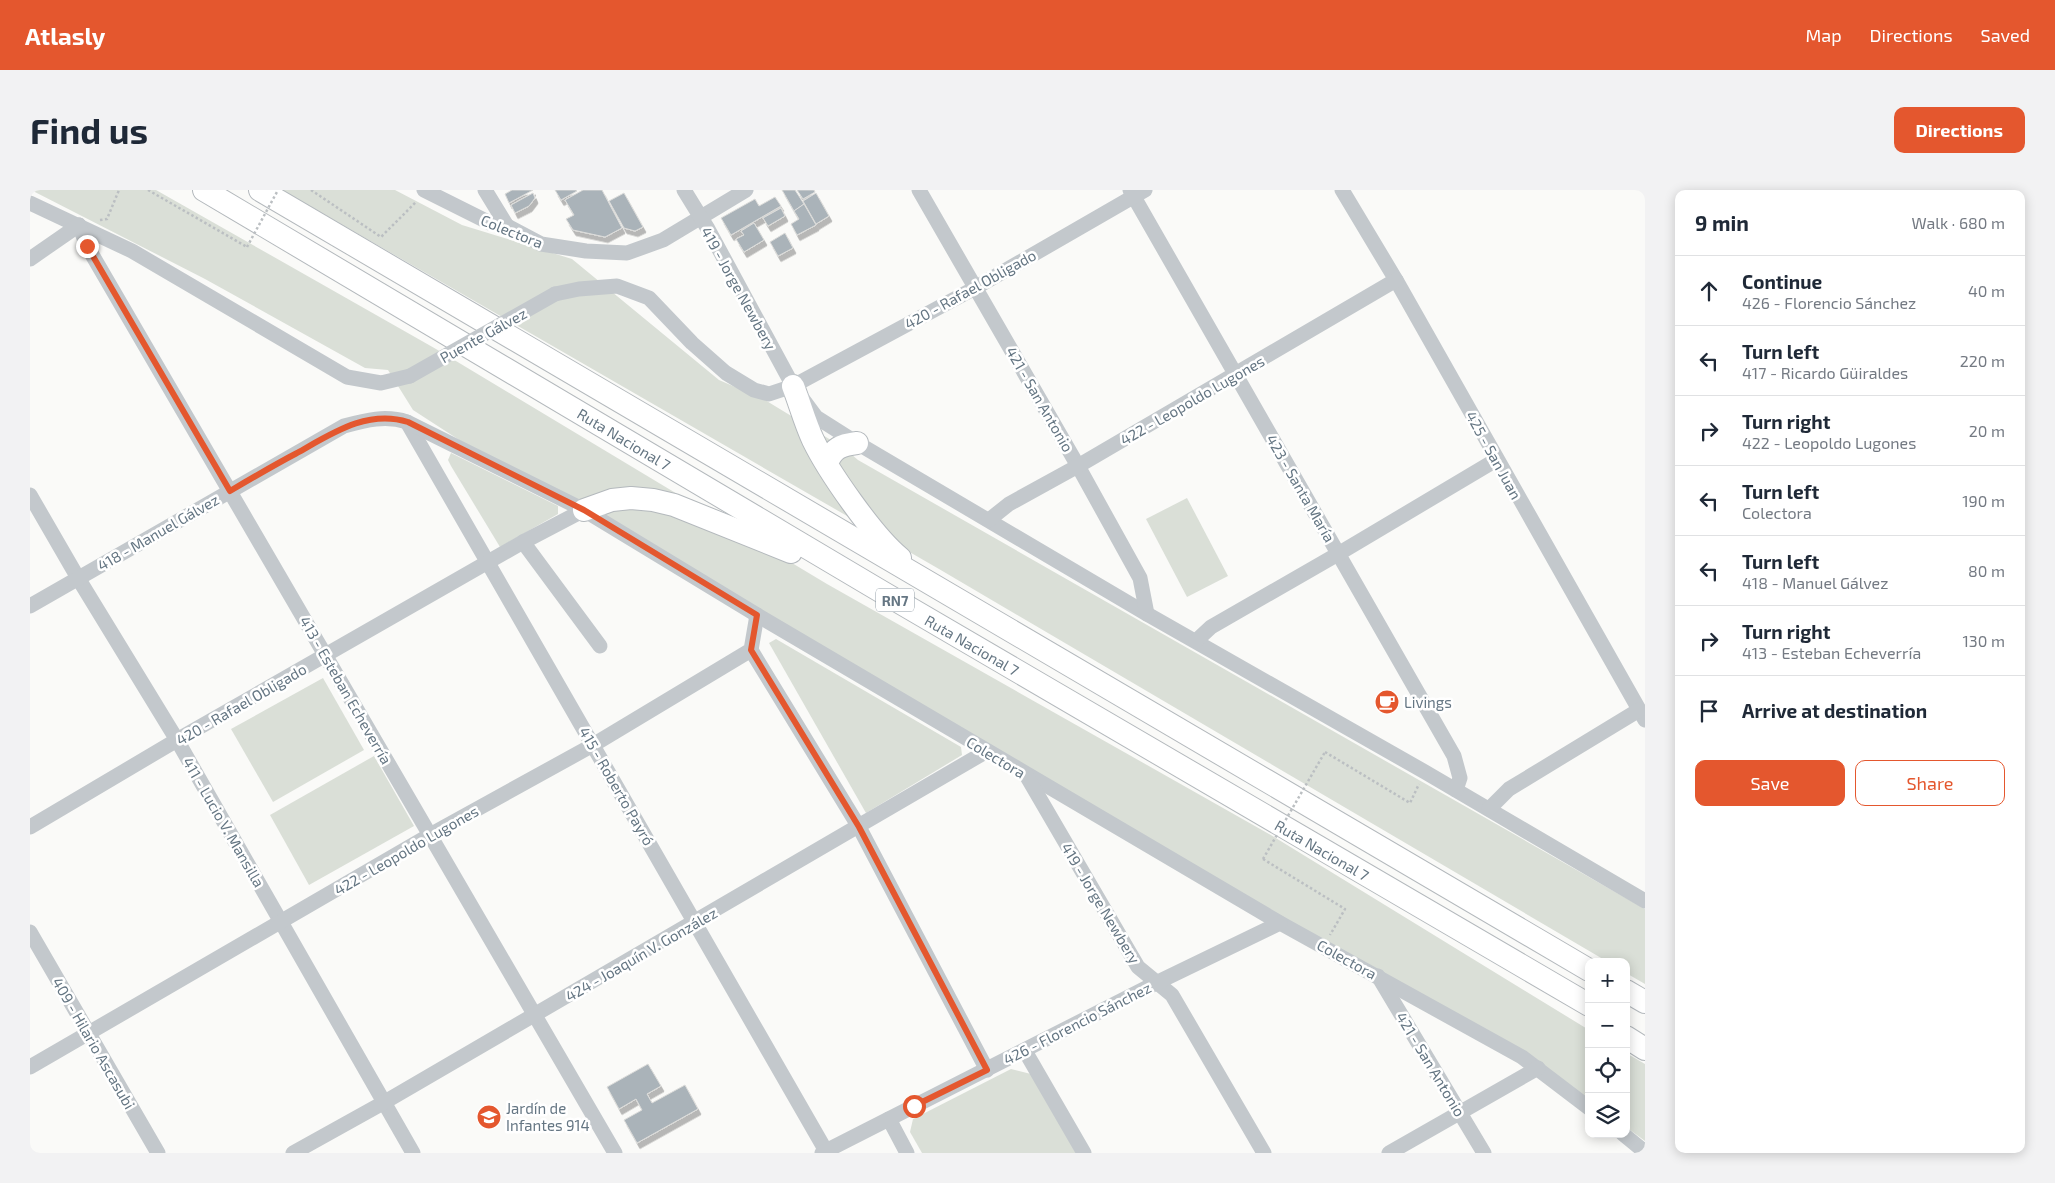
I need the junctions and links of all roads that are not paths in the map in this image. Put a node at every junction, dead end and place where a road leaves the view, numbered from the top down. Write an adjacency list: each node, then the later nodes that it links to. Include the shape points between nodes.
1 (204, 190): 34 (highway, Ruta Nacional 7 / RN7)
2 (260, 190): 33 (highway, Ruta Nacional 7 / RN7)
3 (486, 190): 13 (street)
4 (684, 190): 11 (street, 419 - Jorge Newbery)
5 (746, 190): 11 (street)
6 (919, 190): 16 (street, 421 - San Antonio)
7 (1342, 190): 15 (street, 425 - San Juan)
8 (426, 191): 13 (street, Colectora, via 490,223)
9 (1136, 192): 16 (street, 420 - Rafael Obligado); 18 (street, 423 - Santa María)
10 (30, 203): 12 (street)
11 (700, 217): 13 (street, Colectora, via 663,240 627,253 541,244); 19 (street, 419 - Jorge Newbery)
12 (79, 226): 14 (street); 17 (street, Puente Gálvez, bridge, via 132,251 347,377 381,384 410,376); 25 (street, 413 - Esteban Echeverría, via 87,246)
13 (507, 226)
14 (30, 259)
15 (1396, 280): 18 (street, 422 - Leopoldo Lugones); 22 (street, 425 - San Juan)
16 (975, 288): 19 (street, 420 - Rafael Obligado); 24 (street, 421 - San Antonio)
17 (555, 294): 19 (street, 420 - Rafael Obligado, via 617,286 649,298 726,373 754,390 769,394)
18 (1236, 374): 24 (street, 422 - Leopoldo Lugones); 30 (street, 423 - Santa María)
19 (793, 386): 21 (street, via 816,417); 23 (highway, via 814,441)
20 (402, 420): 25 (street, 418 - Manuel Gálvez, via 377,418 344,426); 27 (street, Colectora); 31 (street, 415 - Roberto Payró)
21 (857, 443): 23 (highway, via 837,448); 28 (street)
22 (1496, 460): 30 (street); 42 (street, 425 - San Juan)
23 (827, 463): 33 (highway, via 875,532)
24 (1078, 466): 28 (street, 422 - Leopoldo Lugones, via 1009,504); 36 (street, 421 - San Antonio, via 1140,578)
25 (230, 491): 32 (street, 418 - Manuel Gálvez); 41 (street, 413 - Esteban Echeverría)
26 (30, 495): 32 (street, 411 - Lucio V. Mansilla)
27 (584, 510): 29 (street, 420 - Rafael Obligado); 34 (highway, via 612,500 631,498 674,505); 37 (street, Colectora)
28 (989, 520): 36 (street)
29 (523, 542): 31 (street, 420 - Rafael Obligado); 39 (street)
30 (1338, 554): 38 (street, via 1211,627); 47 (street, 423 - Santa María, via 1454,756 1460,778)
31 (487, 563): 41 (street, 420 - Rafael Obligado); 44 (street, 415 - Roberto Payró)
32 (78, 578): 35 (street, 418 - Manuel Gálvez); 43 (street, 411 - Lucio V. Mansilla)
33 (939, 590): 57 (highway, Ruta Nacional 7 / RN7)
34 (882, 592): 59 (highway, Ruta Nacional 7 / RN7)
35 (30, 606)
36 (1147, 614): 38 (street)
37 (757, 615): 40 (street); 45 (street, Colectora)
38 (1196, 641): 47 (street)
39 (600, 646)
40 (751, 650): 44 (street, 422 - Leopoldo Lugones); 50 (street)
41 (326, 656): 43 (street, 420 - Rafael Obligado); 51 (street, 413 - Esteban Echeverría)
42 (1642, 715): 48 (street, via 1509,790)
43 (177, 740): 49 (street, 420 - Rafael Obligado); 53 (street, 411 - Lucio V. Mansilla)
44 (593, 745): 51 (street, 422 - Leopoldo Lugones); 54 (street, 415 - Roberto Payró)
45 (987, 751): 46 (street, Colectora); 50 (street, 424 - Joaquín V. González)
46 (1025, 774): 55 (street, Colectora); 60 (street, 419 - Jorge Newbery, via 1138,967)
47 (1456, 790): 48 (street)
48 (1490, 810): 52 (street)
49 (30, 827)
50 (859, 827): 54 (street, 424 - Joaquín V. González); 76 (street)
51 (430, 835): 53 (street, 422 - Leopoldo Lugones); 67 (street, 413 - Esteban Echeverría)
52 (1645, 900)
53 (281, 922): 69 (street, 422 - Leopoldo Lugones); 77 (street, 411 - Lucio V. Mansilla)
54 (696, 922): 67 (street, 424 - Joaquín V. González); 82 (street, 415 - Roberto Payró)
55 (1280, 923): 58 (street, Colectora); 60 (street, 426 - Florencio Sánchez)
56 (30, 932): 69 (street, 409 - Hilario Ascasubi)
57 (1585, 966)
58 (1378, 976): 75 (street, Colectora); 79 (street, 421 - San Antonio)
59 (1543, 979): 65 (highway, Ruta Nacional 7 / RN7); 66 (highway)
60 (1156, 983): 73 (street, 426 - Florencio Sánchez); 90 (street, 419 - Jorge Newbery, via 1172,996)
61 (1630, 985): 62 (highway)
62 (1645, 992)
63 (1630, 993): 64 (highway)
64 (1645, 1002)
65 (1585, 1003)
66 (1585, 1008)
67 (535, 1015): 77 (street, 424 - Joaquín V. González); 87 (street, 413 - Esteban Echeverría)
68 (1630, 1028): 70 (highway)
69 (88, 1033): 74 (street, 422 - Leopoldo Lugones); 84 (street, 409 - Hilario Ascasubi)
70 (1645, 1037)
71 (1630, 1040): 72 (highway)
72 (1645, 1049)
73 (1025, 1051): 76 (street, 426 - Florencio Sánchez); 89 (street)
74 (30, 1067)
75 (1538, 1068): 78 (street, Colectora); 79 (street)
76 (987, 1070): 80 (street, 426 - Florencio Sánchez)
77 (383, 1103): 85 (street, 424 - Joaquín V. González); 86 (street, 411 - Lucio V. Mansilla)
78 (1585, 1105)
79 (1460, 1112): 91 (street); 92 (street, 421 - San Antonio)
80 (888, 1120): 82 (street, 426 - Florencio Sánchez); 88 (street)
81 (1628, 1138): 83 (street)
82 (824, 1152)
83 (1645, 1152)
84 (158, 1153)
85 (293, 1153)
86 (412, 1153)
87 (615, 1153)
88 (907, 1153)
89 (1084, 1153)
90 (1264, 1153)
91 (1389, 1153)
92 (1484, 1153)

